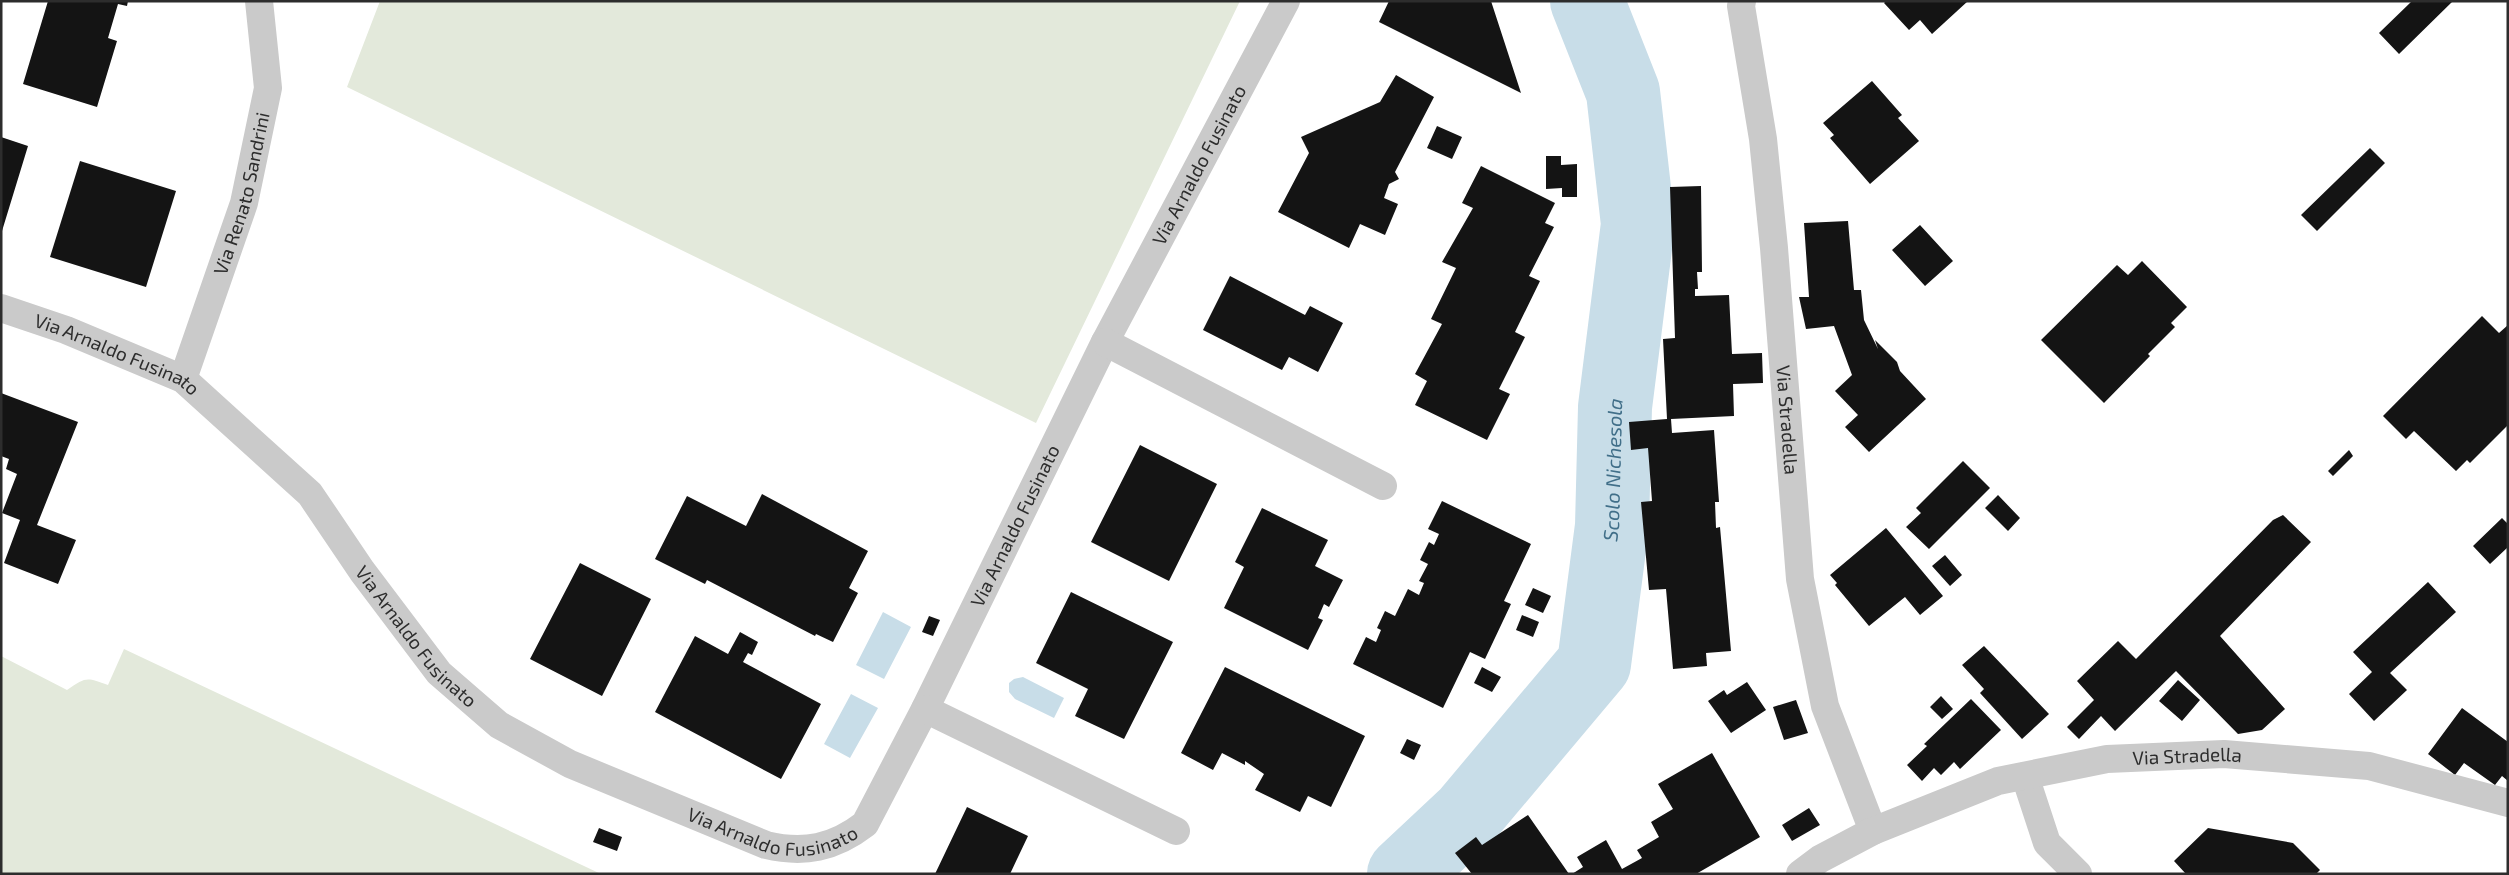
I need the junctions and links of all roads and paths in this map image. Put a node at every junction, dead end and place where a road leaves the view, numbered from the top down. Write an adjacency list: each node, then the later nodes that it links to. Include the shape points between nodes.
1 (259, 1): 6 (street, Via Renato Sandrini, via 268,88 244,203)
2 (1286, 1): 5 (street, Via Arnaldo Fusinato)
3 (1742, 1): 12 (street, Via Stradella, via 1763,139 1774,248 1800,579 1825,706)
4 (1, 308): 6 (street, Via Arnaldo Fusinato, via 66,330)
5 (1105, 342): 7 (street); 8 (street, Via Arnaldo Fusinato)
6 (183, 379): 8 (street, Via Arnaldo Fusinato, via 310,494 362,571 439,673 499,724 570,764 766,845 784,850 820,848 852,834 865,824)
7 (1383, 486)
8 (925, 709): 11 (street)
9 (2024, 776): 10 (street, Via Stradella, via 2107,759 2224,754 2369,766); 12 (street, Via Stradella, via 1998,781); 14 (street, via 2048,842)
10 (2508, 803)
11 (1176, 831)
12 (1872, 831): 13 (street, Via Stradella)
13 (1800, 874)
14 (2078, 874)

